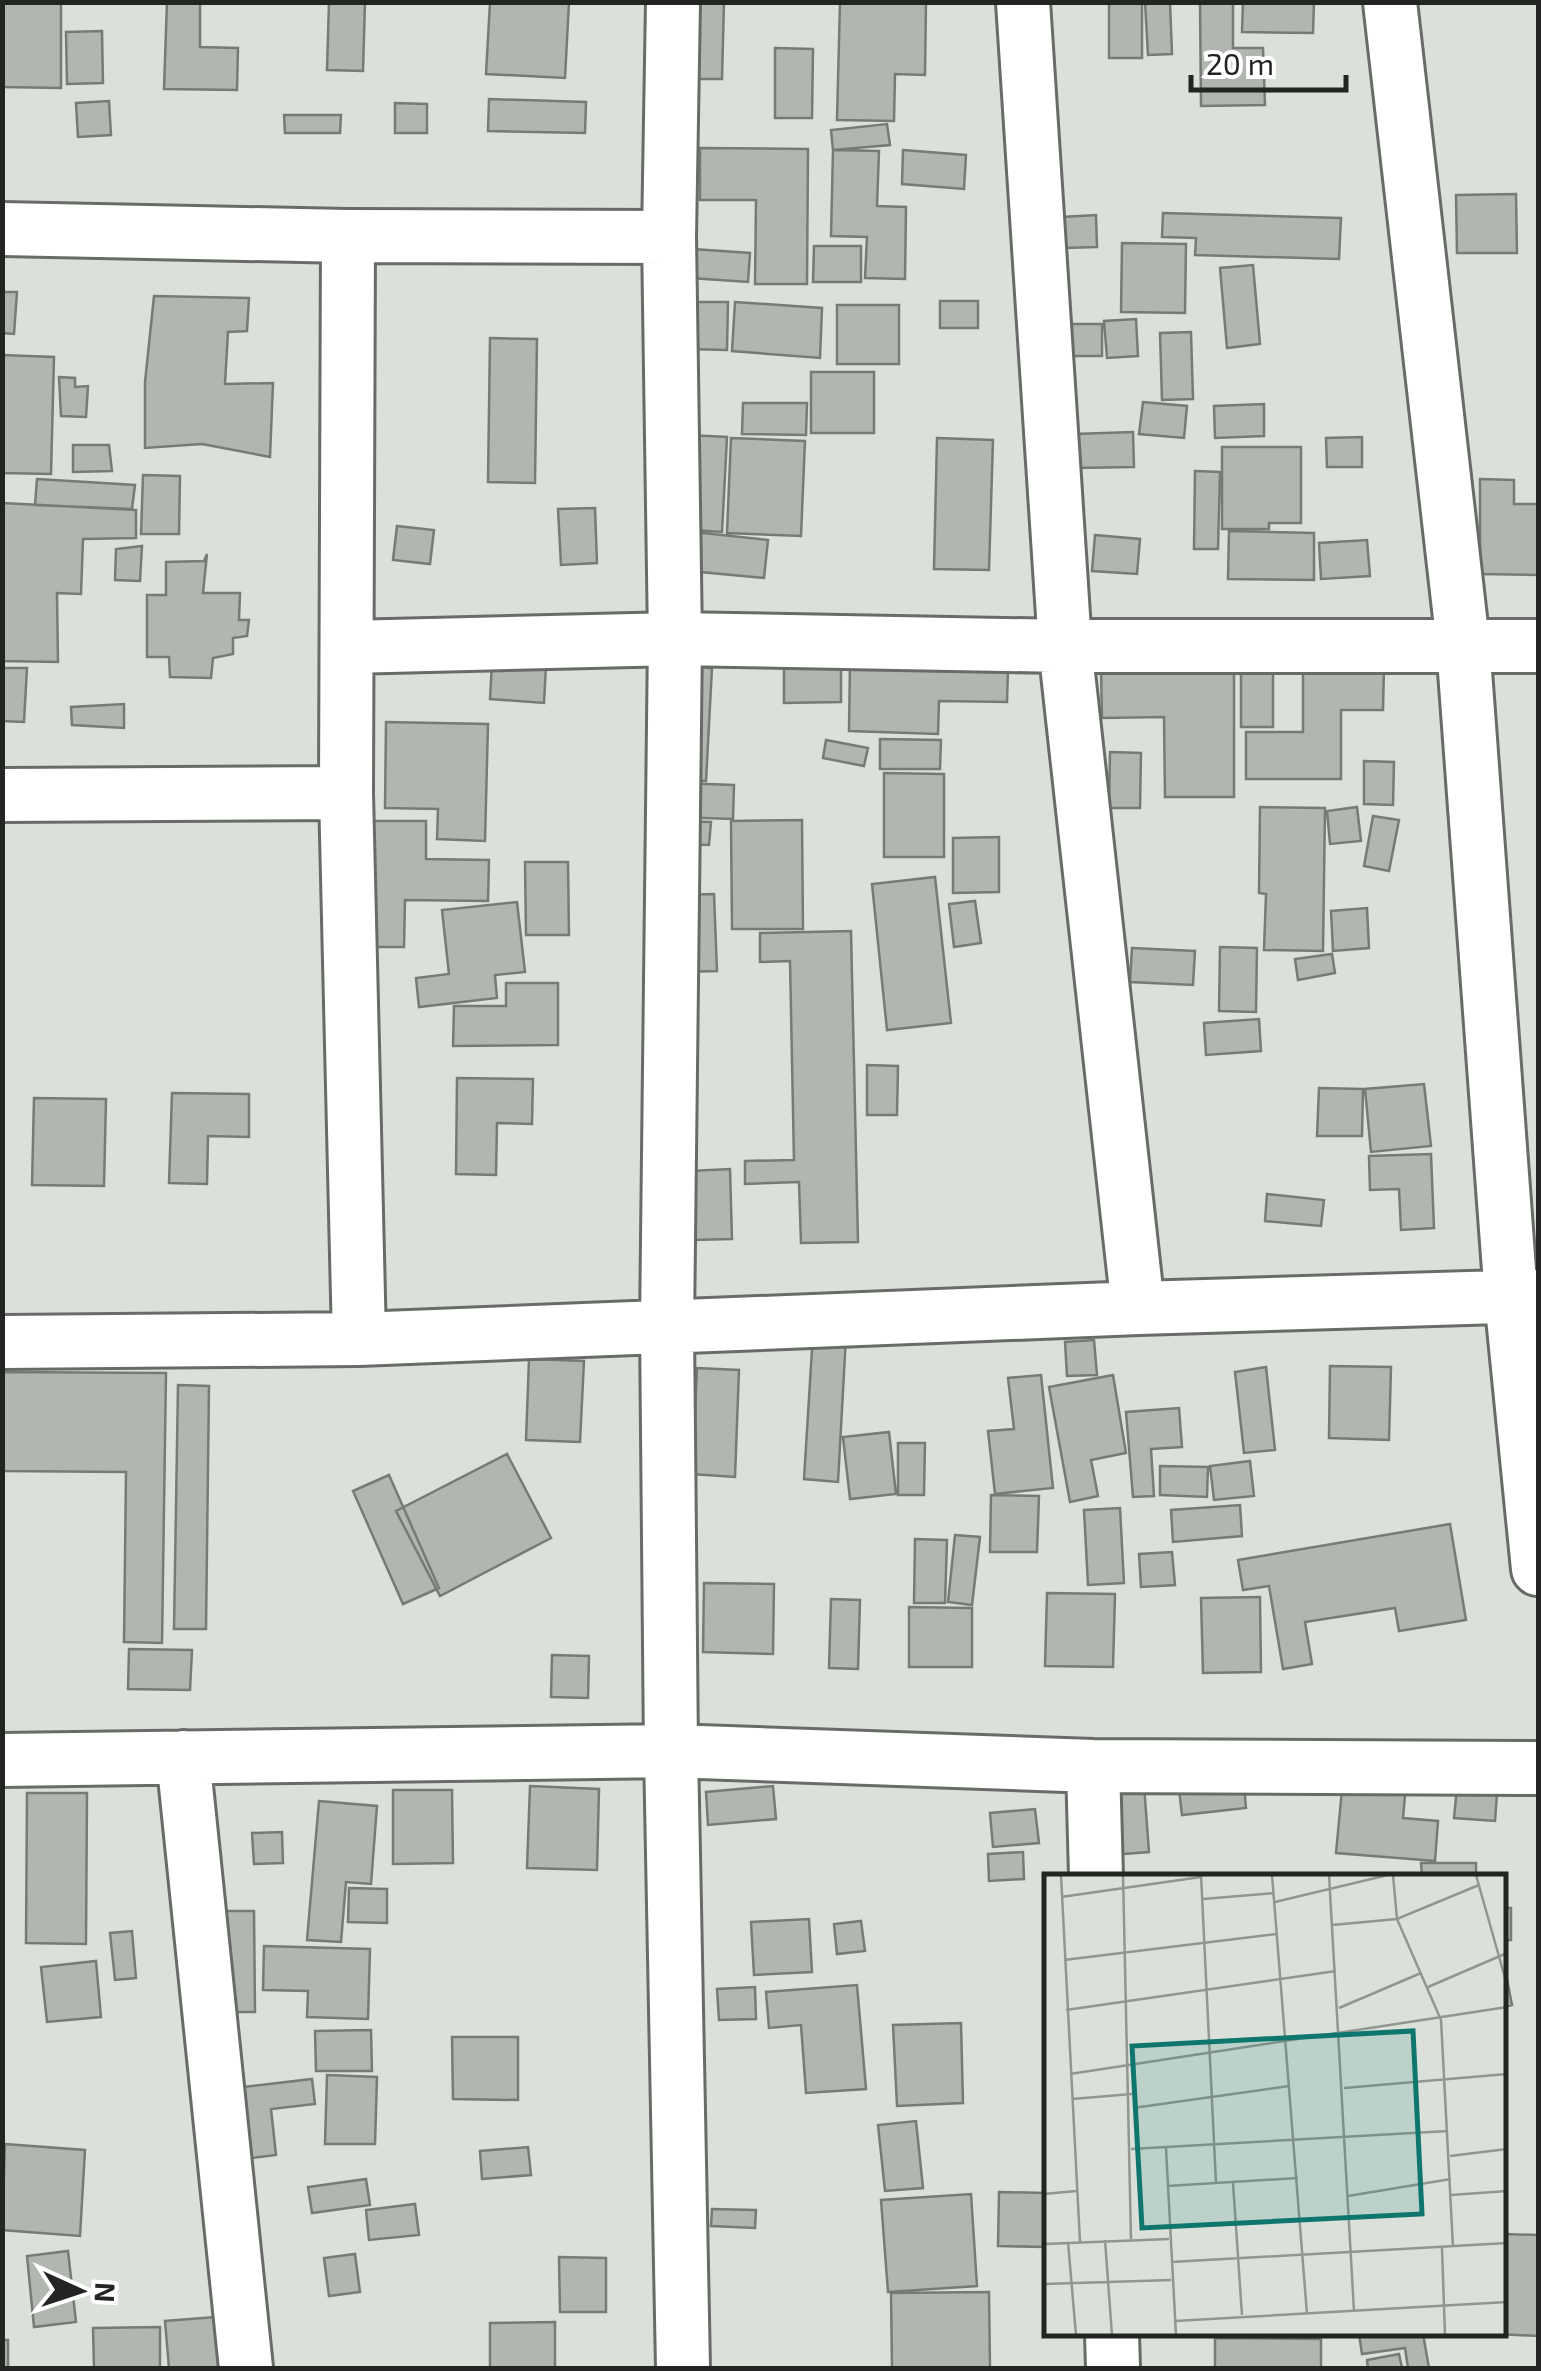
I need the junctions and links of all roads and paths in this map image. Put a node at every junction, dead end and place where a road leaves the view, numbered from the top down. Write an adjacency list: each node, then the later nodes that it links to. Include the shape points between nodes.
1 (673, 2): 6 (street)
2 (1023, 2): 9 (street)
3 (1390, 2): 8 (street)
4 (2, 229): 5 (street)
5 (348, 236): 6 (street); 11 (street)
6 (669, 236): 7 (street)
7 (675, 640): 9 (street); 11 (street); 16 (street)
8 (1463, 644): 9 (street); 10 (street); 14 (street)
9 (1065, 646): 15 (street)
10 (1538, 646)
11 (348, 647): 12 (street)
12 (346, 793): 13 (street); 17 (street)
13 (2, 795)
14 (1525, 1297): 15 (street); 19 (street)
15 (1138, 1308): 16 (street)
16 (667, 1326): 17 (street); 20 (street)
17 (359, 1339): 18 (street)
18 (2, 1342)
19 (1538, 1570)
20 (670, 1752): 21 (street); 23 (street); 28 (street)
21 (184, 1757): 22 (street); 27 (street)
22 (2, 1760)
23 (1093, 1766): 24 (street); 25 (street)
24 (1538, 1768)
25 (1096, 1874)
26 (1112, 2336): 29 (street)
27 (246, 2368)
28 (683, 2368)
29 (1113, 2368)

